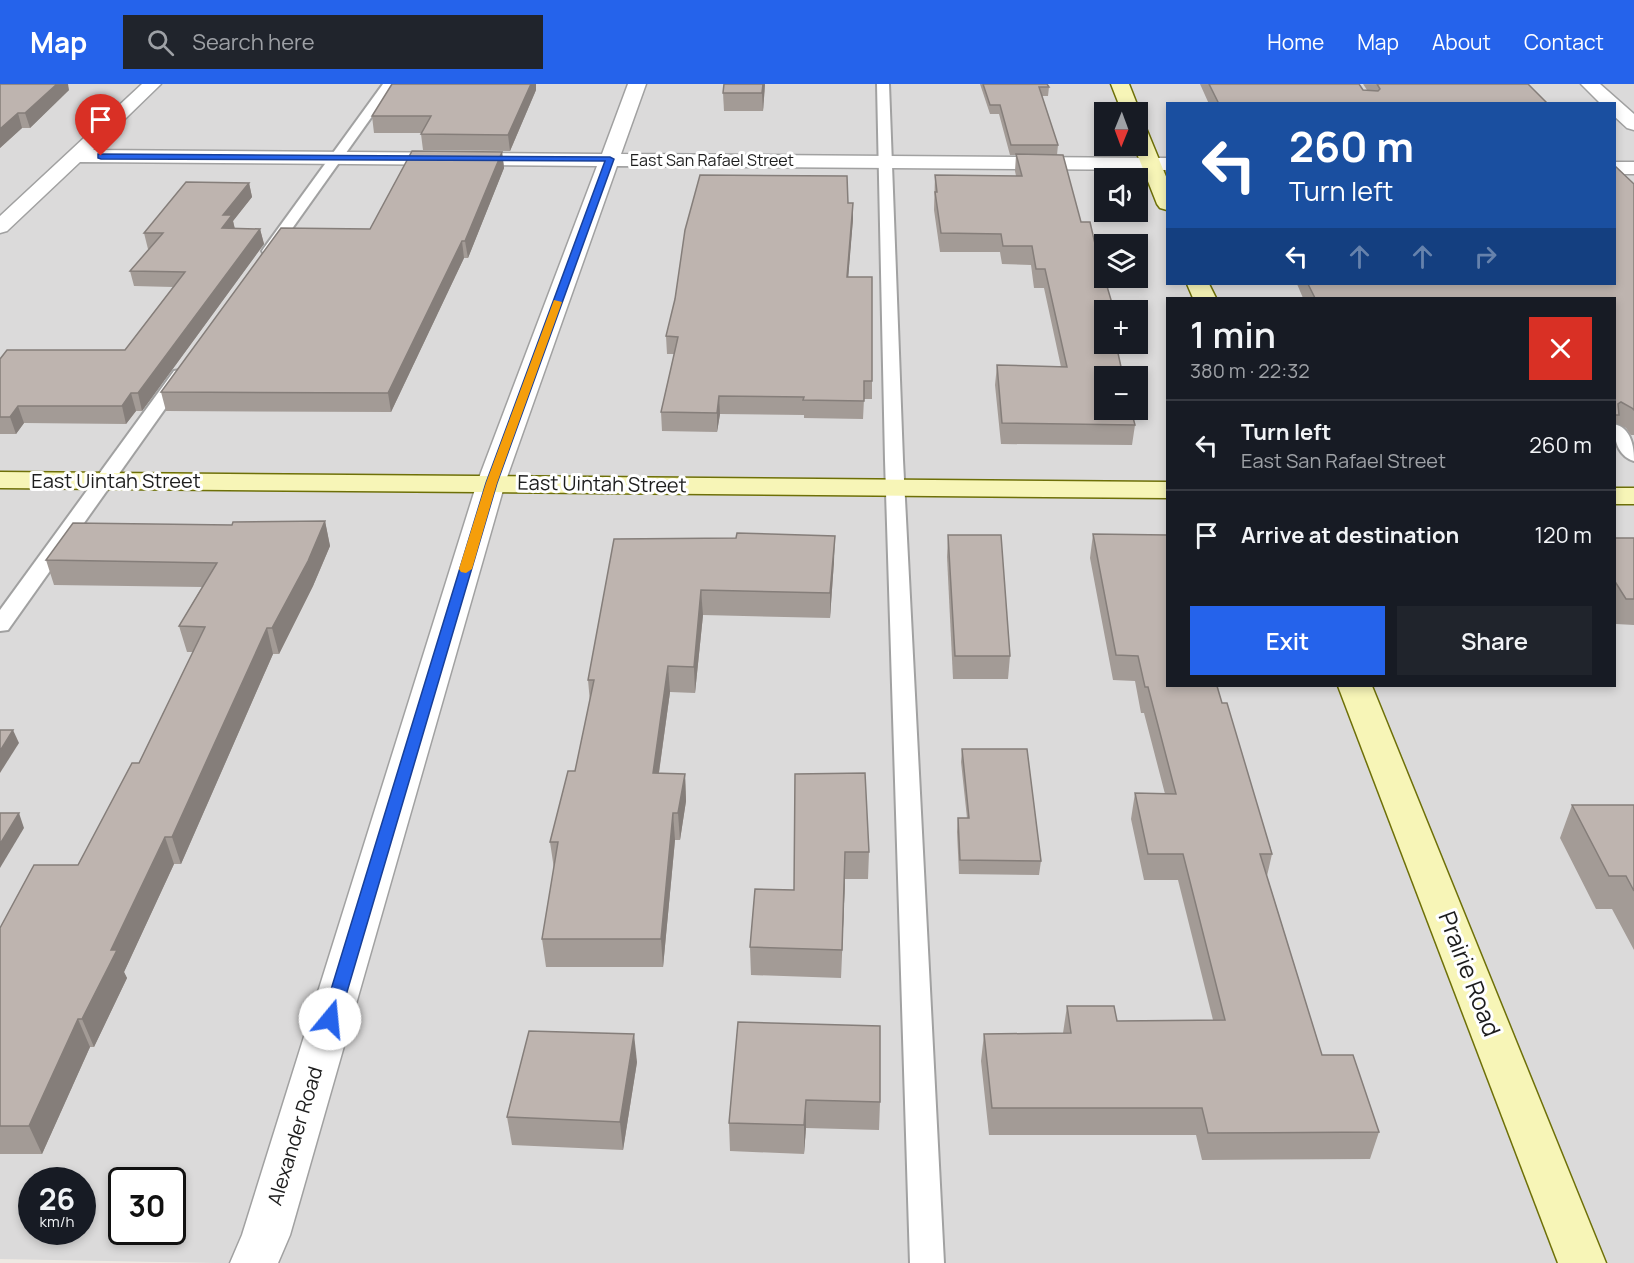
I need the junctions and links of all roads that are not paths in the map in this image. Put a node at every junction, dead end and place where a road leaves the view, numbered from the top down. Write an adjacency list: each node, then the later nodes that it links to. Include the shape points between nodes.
1 (152, 84): 12 (street)
2 (389, 84): 13 (lane)
3 (637, 84): 14 (street, Alexander Road)
4 (883, 84): 15 (lane)
5 (1120, 84): 7 (main road)
6 (1590, 84): 8 (street)
7 (1127, 102)
8 (1610, 102)
9 (1616, 108): 10 (street)
10 (1634, 124)
11 (1148, 146): 16 (main road)
12 (78, 156): 13 (street, East San Rafael Street); 20 (street)
13 (337, 158): 14 (street, East San Rafael Street); 21 (lane)
14 (610, 159): 15 (street, East San Rafael Street); 27 (street, Alexander Road)
15 (884, 161): 16 (street, East San Rafael Street); 28 (lane)
16 (1159, 164): 19 (main road)
17 (1616, 168): 18 (street)
18 (1634, 168)
19 (1166, 199)
20 (0, 227)
21 (261, 263)
22 (192, 358): 26 (lane)
23 (1616, 432): 24 (lane)
24 (1634, 455)
25 (0, 480): 26 (main road, East Uintah Street)
26 (104, 481): 27 (main road, East Uintah Street); 32 (lane)
27 (491, 483): 28 (main road, East Uintah Street); 34 (street, Alexander Road, via 266,1235)
28 (895, 487): 29 (main road, East Uintah Street); 35 (lane)
29 (1166, 490)
30 (1616, 496): 31 (main road)
31 (1634, 496)
32 (0, 625)
33 (1355, 687): 36 (main road, Prairie Road)
34 (254, 1263)
35 (927, 1263)
36 (1582, 1263)

